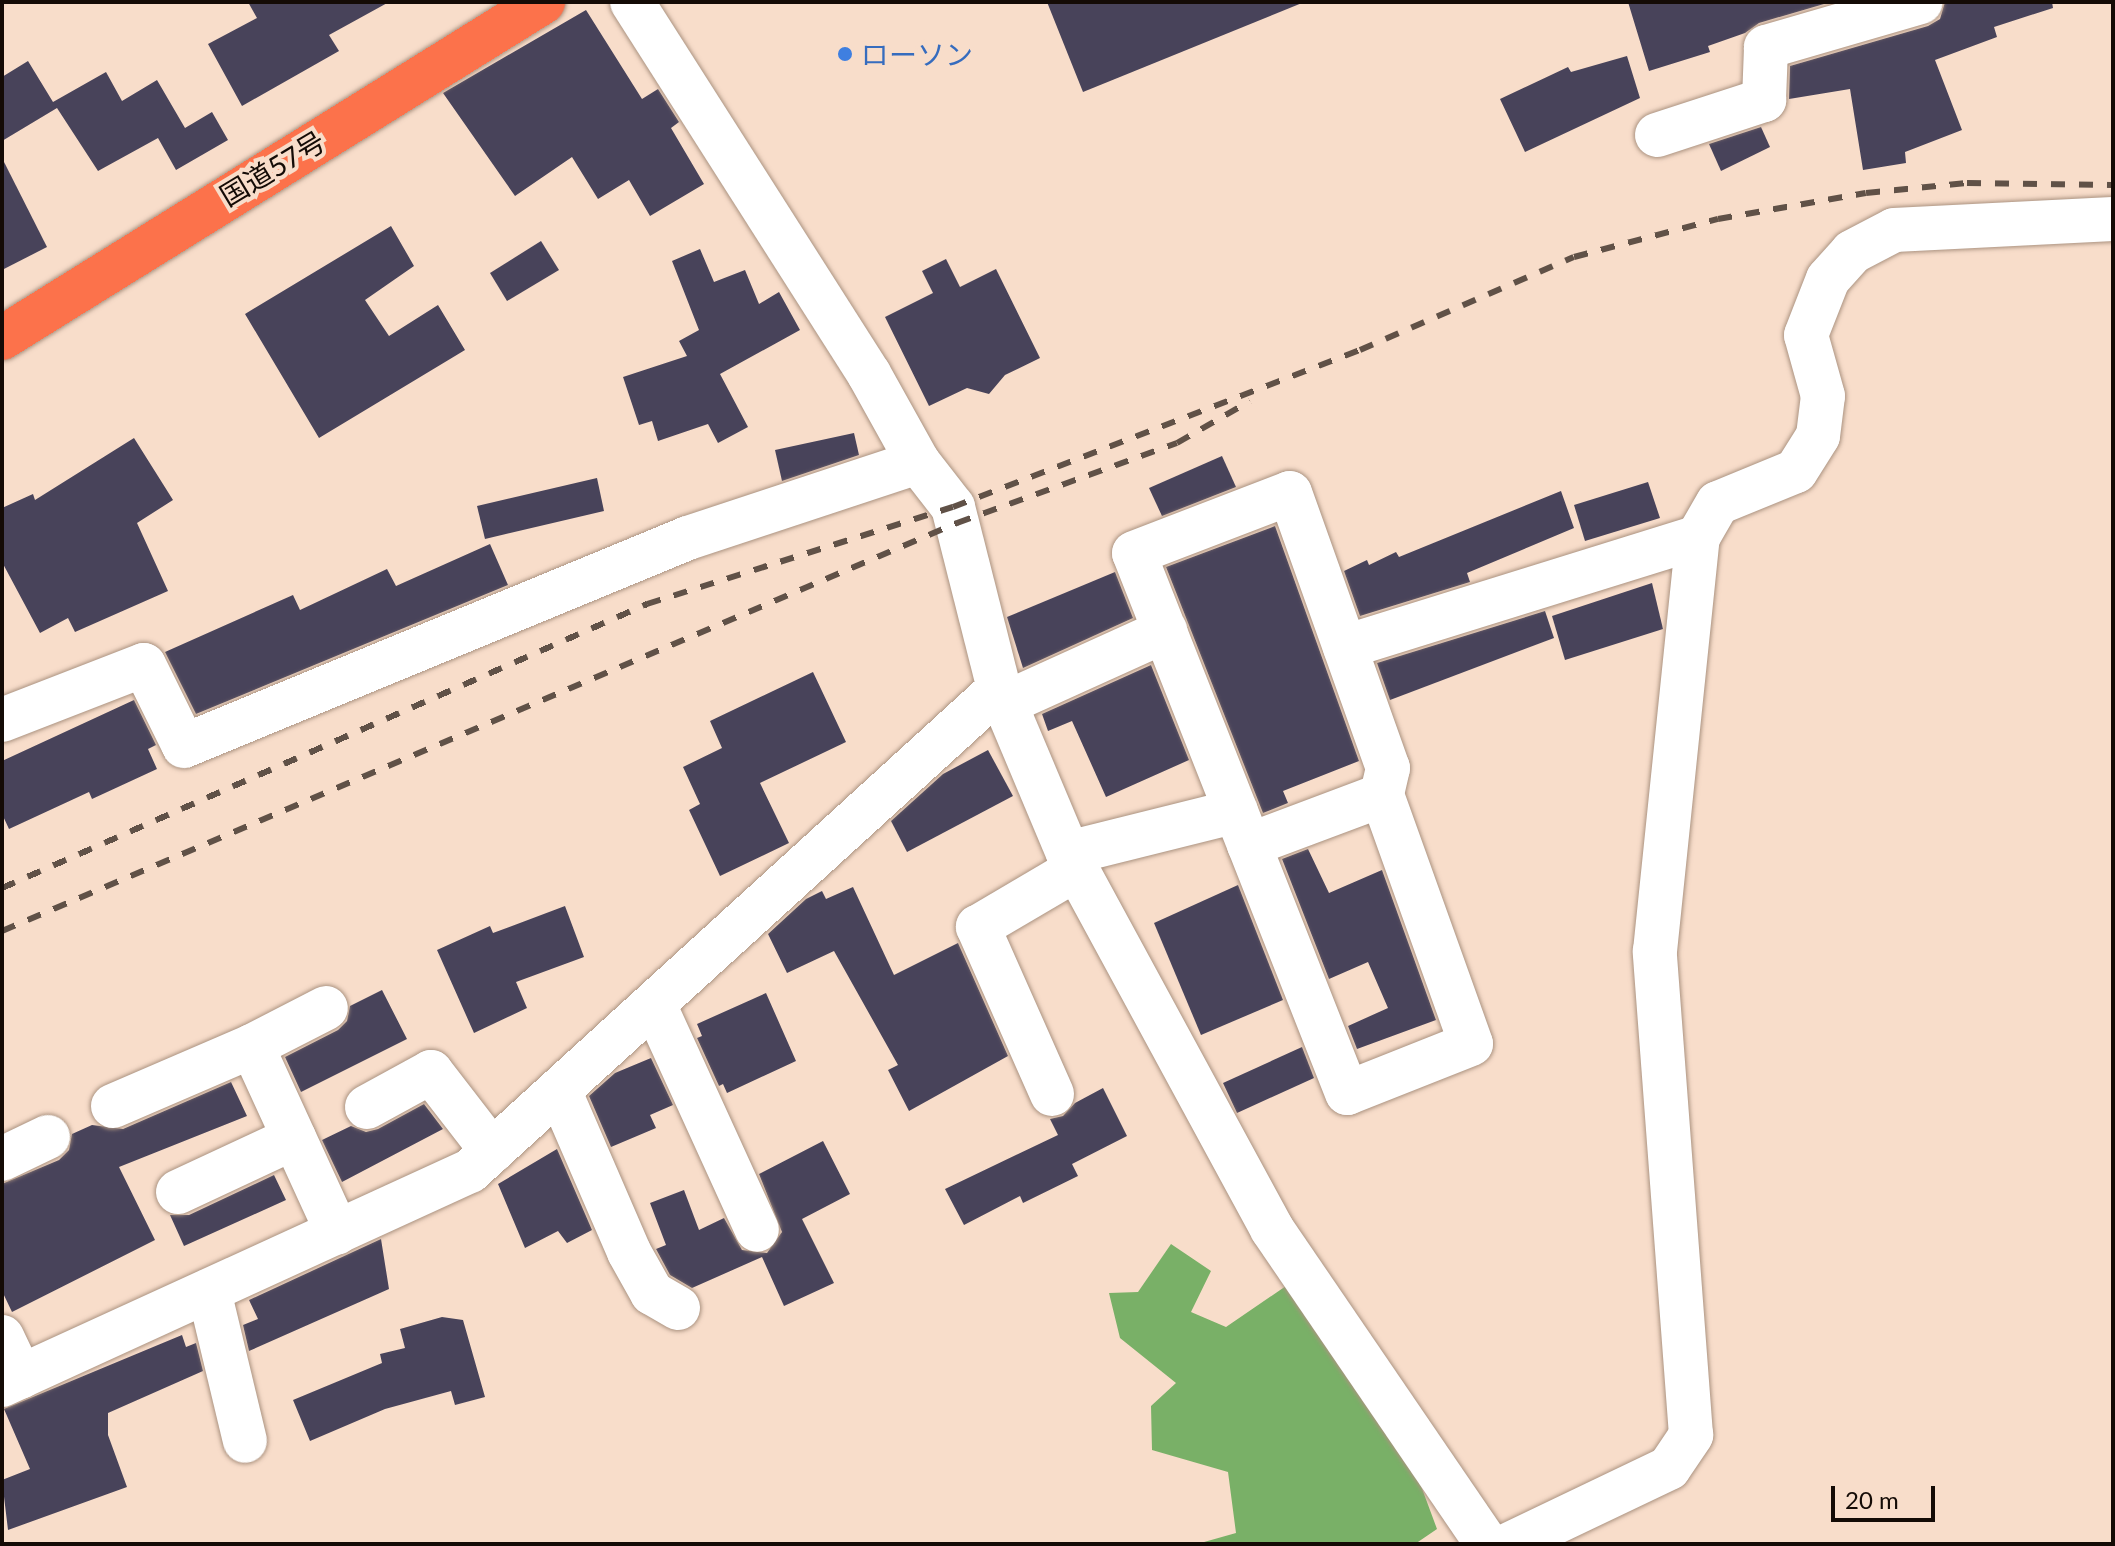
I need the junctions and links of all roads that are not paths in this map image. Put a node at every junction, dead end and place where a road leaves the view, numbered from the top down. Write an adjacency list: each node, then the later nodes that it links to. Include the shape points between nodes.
1 (543, 2): 7 (highway, 国道57号)
2 (632, 2): 8 (street, via 869,374)
3 (1921, 2): 4 (street)
4 (1851, 12): 5 (street, via 1766,47 1764,100)
5 (1657, 135)
6 (2113, 219): 9 (street, via 1894,230 1852,252 1828,279 1806,335 1823,396 1818,436 1796,471 1718,503)
7 (2, 338)
8 (918, 462): 12 (street, via 953,507); 13 (street, via 688,538 184,746 144,665)
9 (1698, 537): 11 (street); 37 (street, via 1655,951 1691,1435 1669,1468)
10 (1165, 631): 11 (street, via 1134,553 1290,493); 12 (street); 15 (street)
11 (1345, 647): 14 (street, via 1388,768)
12 (1002, 696): 16 (street); 17 (street)
13 (2, 720)
14 (1382, 795): 15 (street); 15 (street, via 1471,1044 1347,1093)
15 (1243, 828): 16 (street)
16 (1073, 860): 21 (street, via 978,927); 36 (street, via 1272,1229)
17 (654, 1004): 20 (street); 29 (street)
18 (326, 1008): 19 (street)
19 (252, 1046): 22 (street); 25 (street)
20 (559, 1090): 26 (street); 32 (street, via 629,1252 652,1293)
21 (1052, 1094)
22 (113, 1106)
23 (367, 1107): 26 (street, via 431,1072)
24 (48, 1137): 27 (street)
25 (294, 1138): 28 (street); 30 (street)
26 (492, 1151): 30 (street, via 470,1171)
27 (2, 1159)
28 (178, 1192)
29 (757, 1230)
30 (337, 1232): 31 (street)
31 (209, 1291): 34 (street); 35 (street)
32 (678, 1308)
33 (2, 1337): 34 (street)
34 (11, 1381)
35 (245, 1441)
36 (1487, 1544)
37 (1510, 1544)

